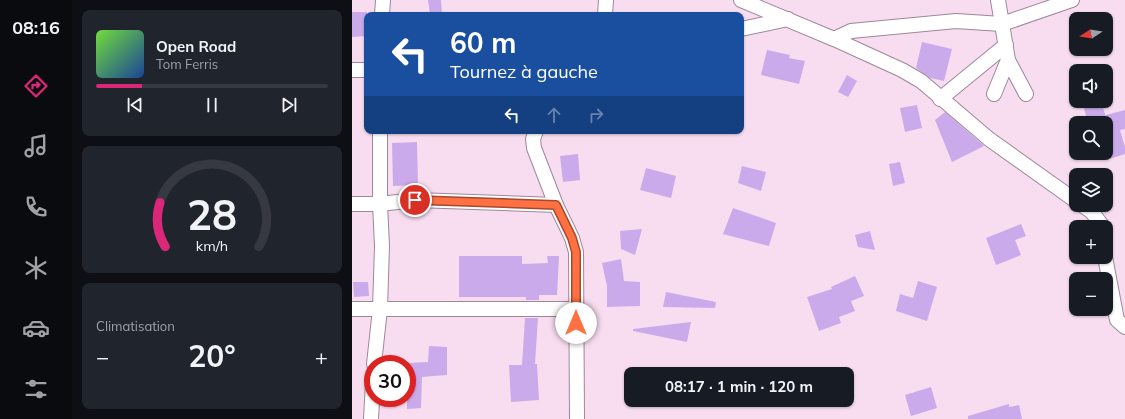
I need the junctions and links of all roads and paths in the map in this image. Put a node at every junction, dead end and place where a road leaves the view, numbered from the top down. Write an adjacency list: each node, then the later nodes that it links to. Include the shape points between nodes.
1 (383, 0): 6 (street)
2 (606, 0): 7 (street)
3 (741, 0): 8 (street)
4 (998, 0): 9 (street)
5 (1072, 0): 9 (street)
6 (382, 12)
7 (605, 12)
8 (788, 19): 10 (street); 11 (street)
9 (1002, 24): 11 (street, via 956,21 851,31); 12 (street)
10 (744, 28)
11 (834, 38): 18 (street, via 902,70 921,81)
12 (1006, 45): 13 (street); 18 (street)
13 (1008, 60): 16 (street); 17 (street)
14 (352, 70): 15 (street)
15 (364, 70)
16 (994, 94)
17 (1026, 94)
18 (940, 99): 21 (street, via 989,139)
19 (380, 134): 23 (street)
20 (535, 134): 24 (street, via 534,148)
21 (1069, 195)
22 (352, 204): 23 (street)
23 (380, 204): 24 (street, via 415,200); 27 (street)
24 (556, 205): 28 (street, via 576,252)
25 (1106, 264): 29 (street, via 1117,320)
26 (352, 308): 27 (street)
27 (380, 309): 28 (street); 30 (street)
28 (576, 309): 33 (street)
29 (1125, 327)
30 (375, 355)
31 (372, 407): 32 (street)
32 (371, 419)
33 (577, 419)

